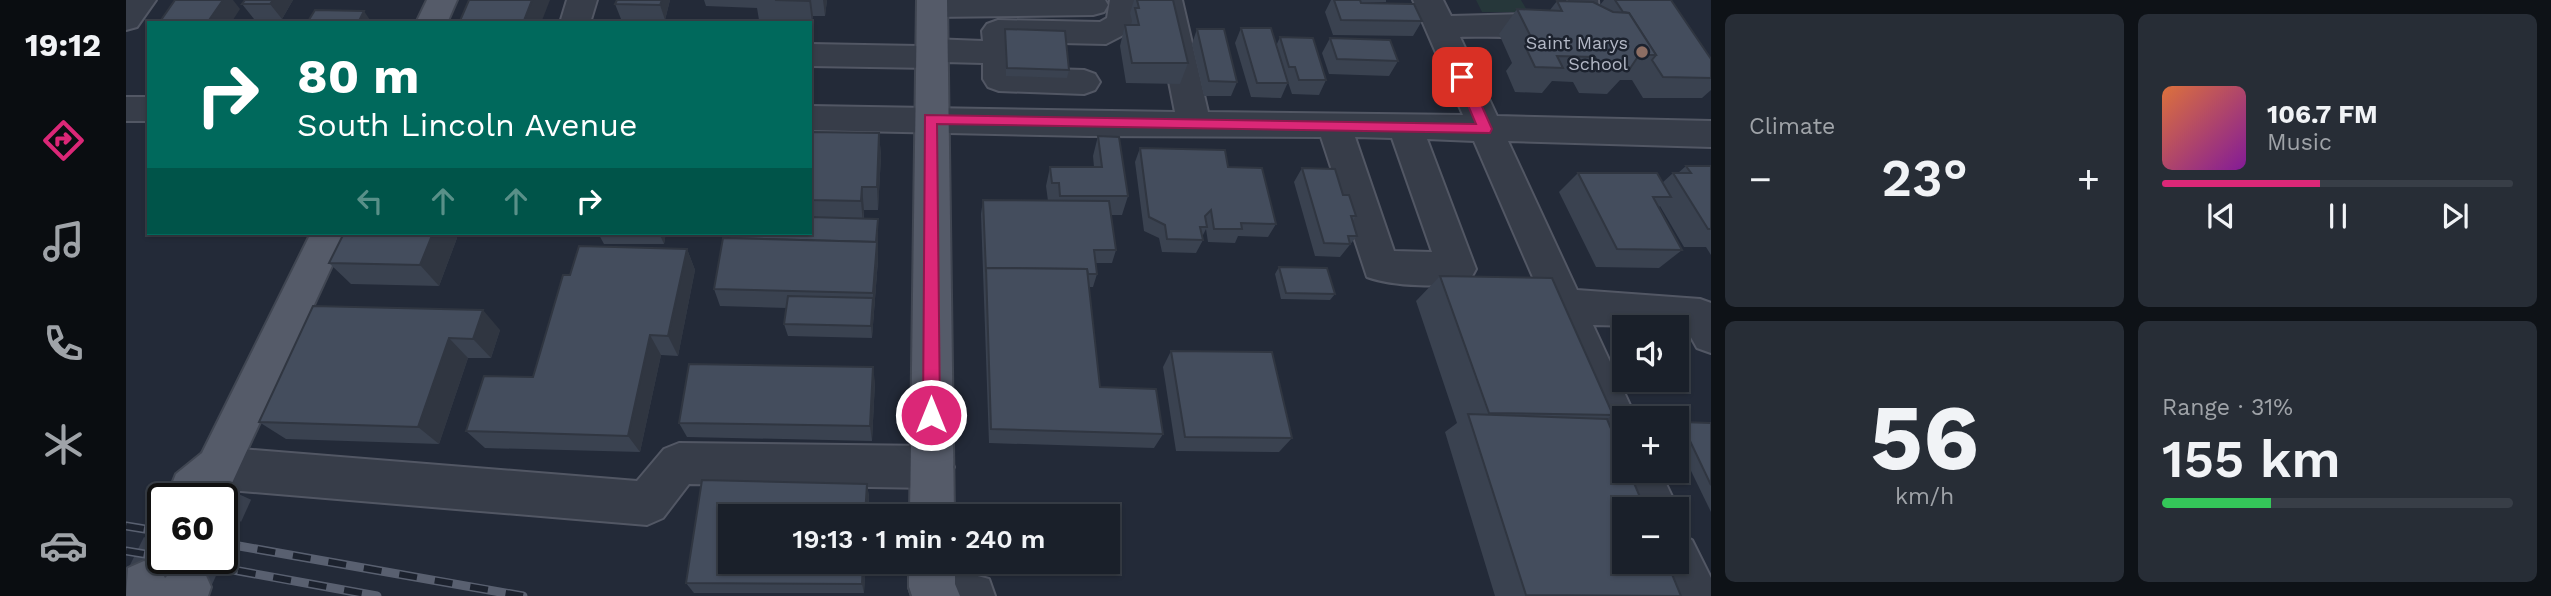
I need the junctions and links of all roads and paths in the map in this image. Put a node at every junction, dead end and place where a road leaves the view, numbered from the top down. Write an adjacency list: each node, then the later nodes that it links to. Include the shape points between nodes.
1 (141, 0): 7 (street)
2 (442, 0): 8 (main road)
3 (583, 0): 9 (street)
4 (1583, 0): 6 (street, via 1584,16 1574,23)
5 (932, 4): 10 (street); 12 (main road)
6 (1434, 13): 22 (street)
7 (126, 20)
8 (432, 21)
9 (576, 21)
10 (1080, 46): 11 (street, via 998,31); 11 (street, via 999,79); 18 (street); 19 (street, via 1122,23 1125,0 1168,1)
11 (1002, 53): 12 (street)
12 (931, 54): 13 (street); 17 (main road)
13 (812, 55)
14 (126, 109): 15 (street)
15 (147, 109)
16 (812, 118): 17 (street)
17 (930, 119): 18 (street); 29 (main road)
18 (1089, 124): 19 (street)
19 (1194, 125): 20 (street)
20 (1325, 125): 21 (street); 21 (street, via 1380,266 1457,270); 25 (street)
21 (1405, 127): 22 (street)
22 (1485, 129): 23 (street); 26 (street)
23 (1711, 134)
24 (328, 235): 30 (main road)
25 (1369, 286)
26 (1564, 306): 27 (street, via 1700,316); 28 (street)
27 (1711, 336)
28 (1612, 412)
29 (932, 467): 31 (street, via 679,463 647,503); 32 (main road)
30 (214, 483)
31 (238, 484)
32 (932, 504)
33 (1685, 574): 34 (street)
34 (1695, 596)

